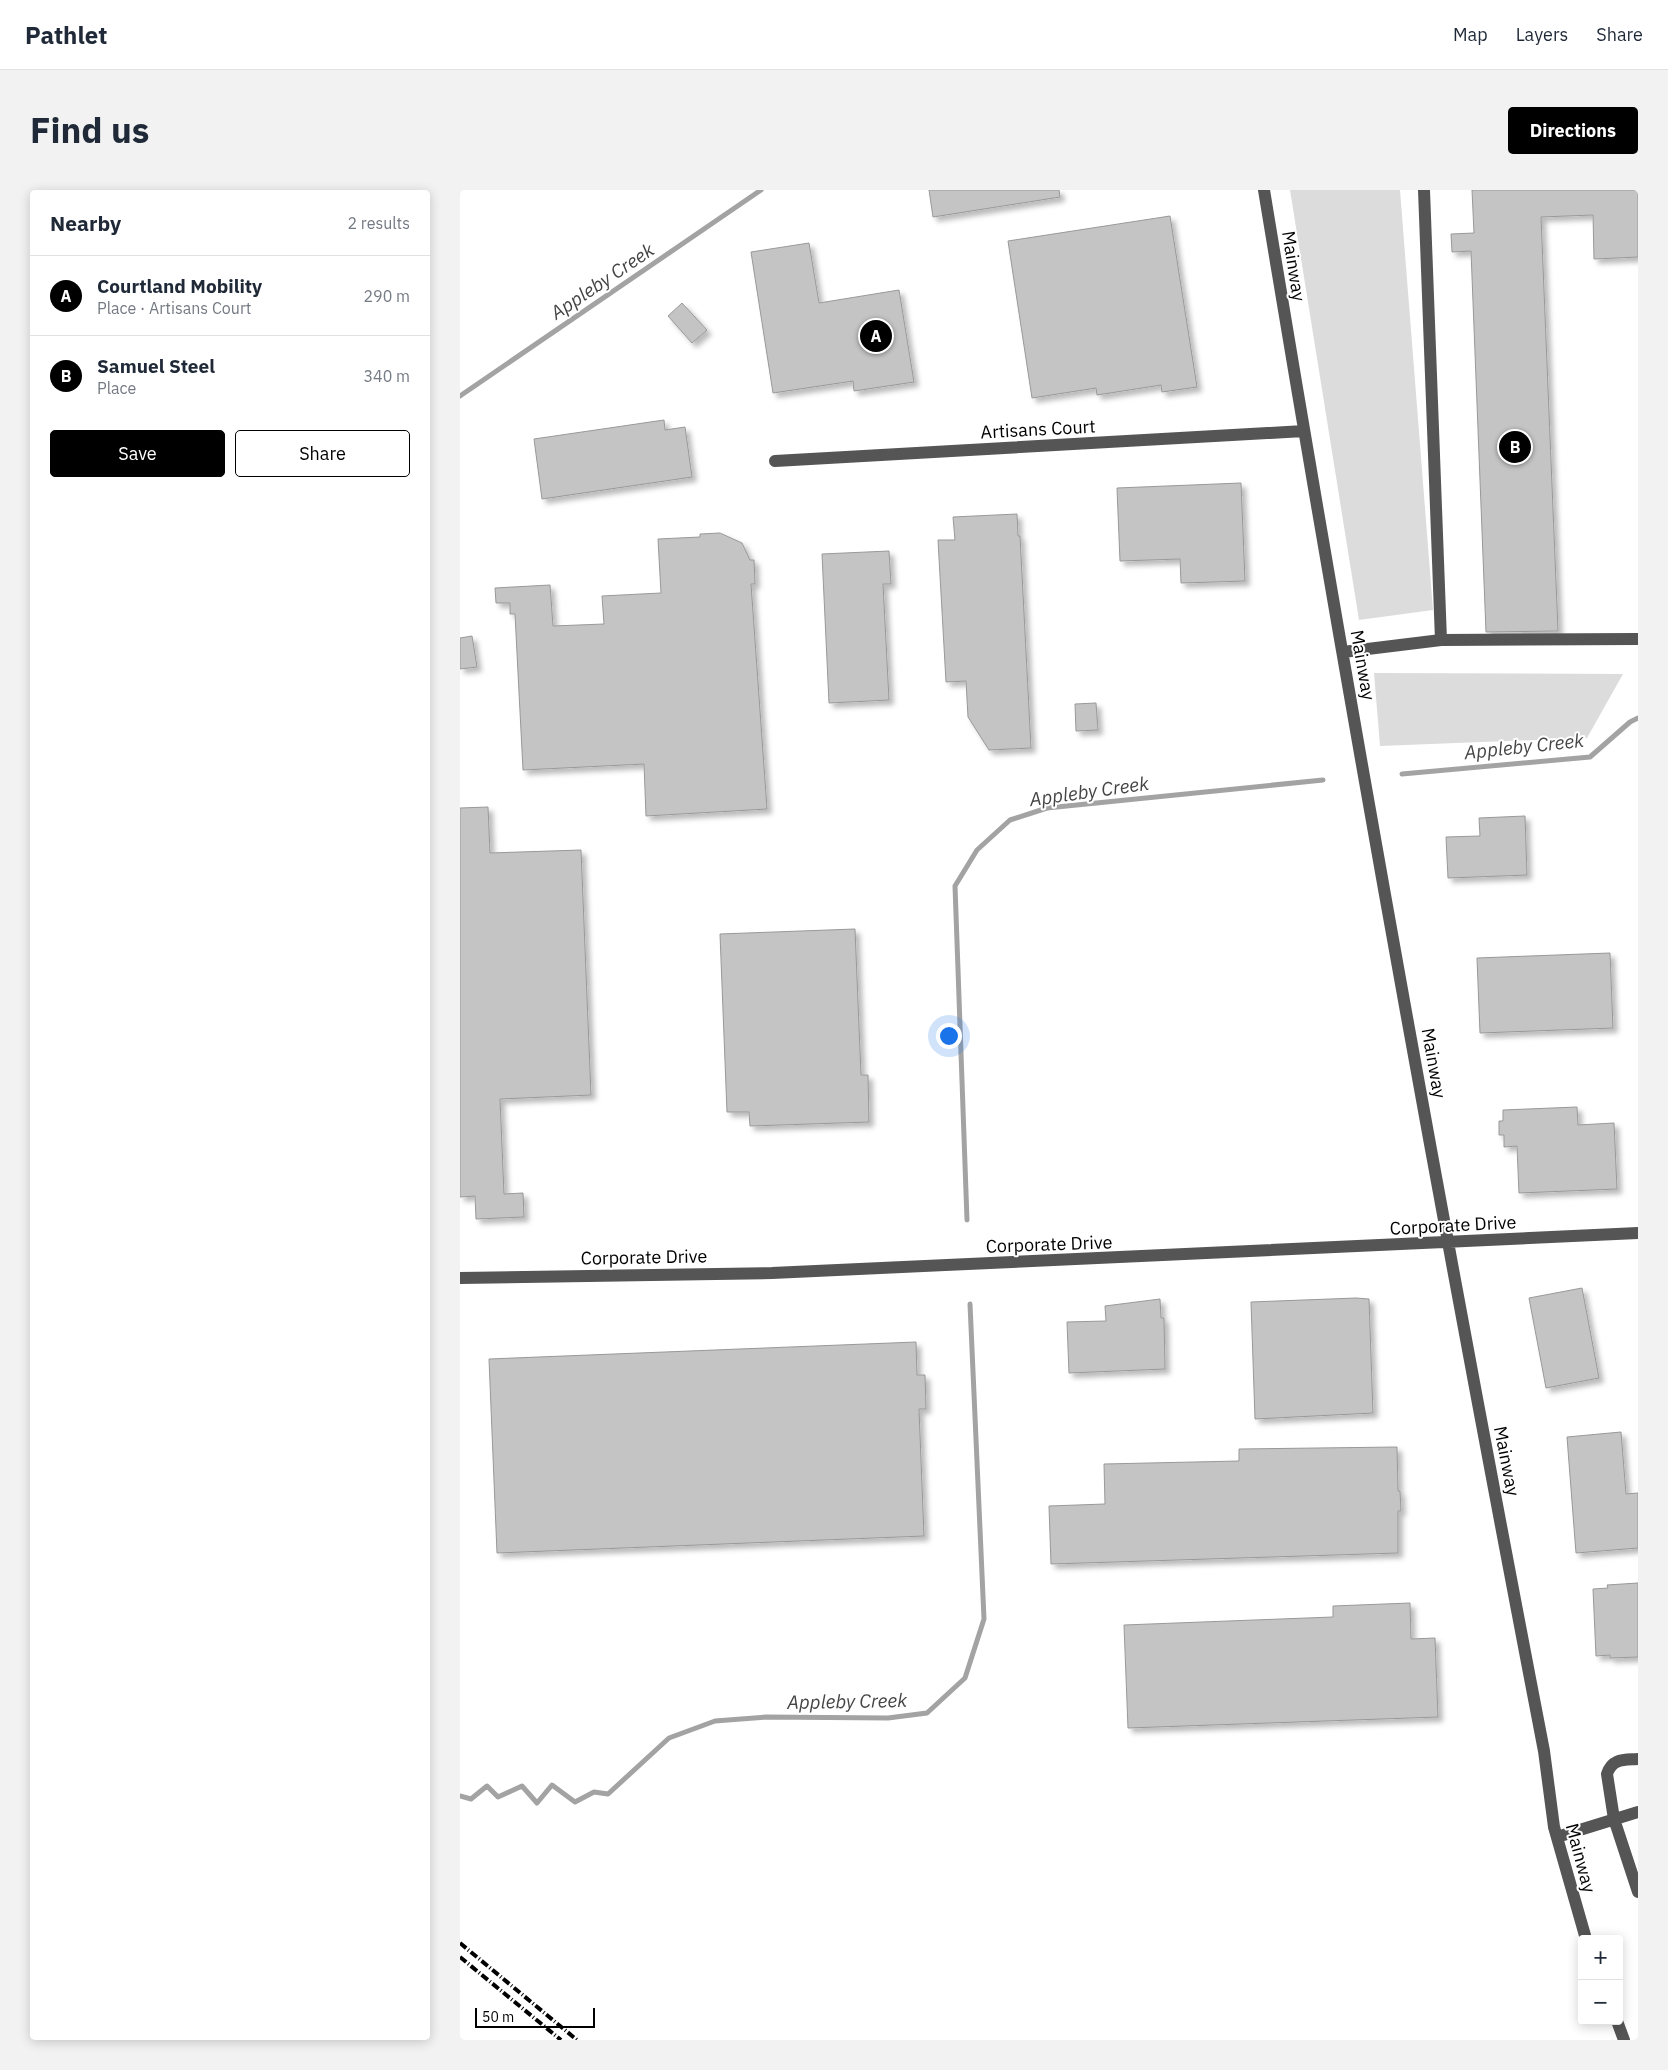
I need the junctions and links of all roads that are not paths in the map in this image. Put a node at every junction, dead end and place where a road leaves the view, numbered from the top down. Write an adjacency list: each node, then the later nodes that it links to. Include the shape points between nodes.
1 (1264, 190): 3 (street, Mainway)
2 (1424, 190): 6 (street)
3 (1304, 431): 4 (street, Artisans Court); 7 (street, Mainway)
4 (775, 461)
5 (1638, 639): 6 (street)
6 (1441, 640): 7 (street)
7 (1343, 652): 9 (street, Mainway)
8 (1638, 1233): 9 (street, Corporate Drive)
9 (1448, 1244): 10 (street, Corporate Drive, via 772,1273); 14 (street, Mainway)
10 (460, 1278)
11 (1638, 1759): 13 (street, via 1616,1761 1608,1769)
12 (1638, 1812): 13 (street)
13 (1614, 1819): 14 (street); 15 (street)
14 (1557, 1837): 16 (street, Mainway)
15 (1638, 1892)
16 (1585, 1935)
17 (1618, 2025): 18 (street)
18 (1624, 2040)

